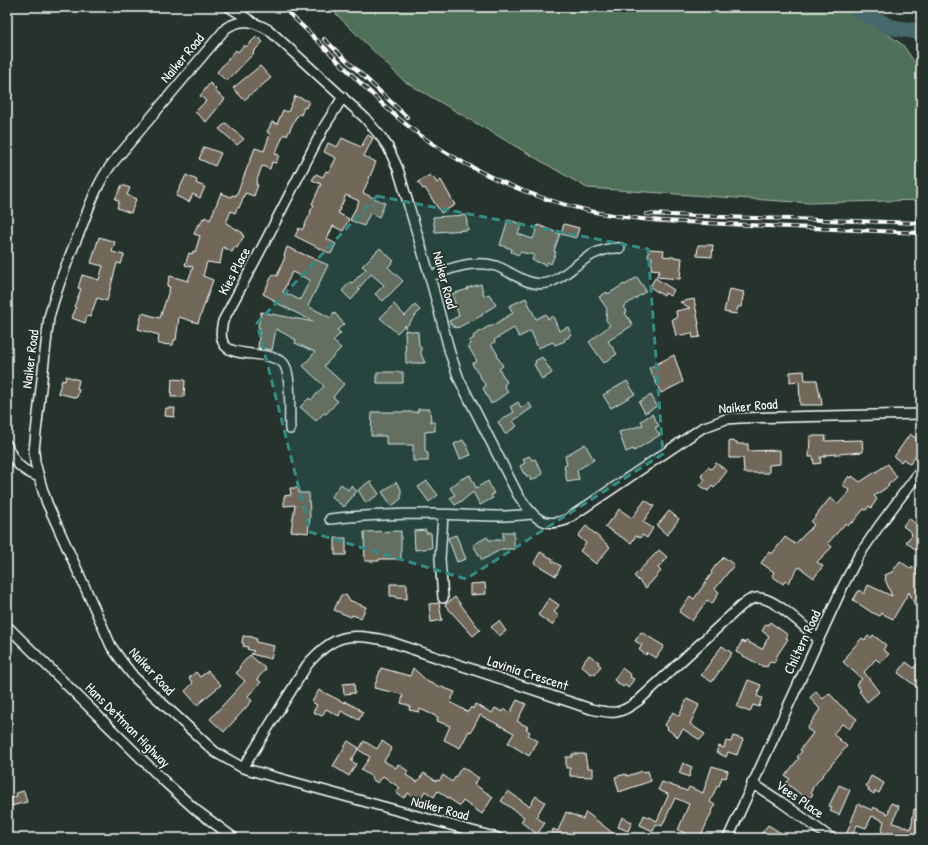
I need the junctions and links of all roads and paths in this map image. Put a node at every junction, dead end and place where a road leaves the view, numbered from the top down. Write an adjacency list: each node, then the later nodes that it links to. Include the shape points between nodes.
1 (229, 7): 2 (street)
2 (252, 22): 3 (street, Naiker Road, via 269,30); 10 (street, Naiker Road, via 234,23 226,28 111,165 95,191 49,317 35,438 35,462)
3 (342, 97): 5 (street, Naiker Road, via 381,136 393,158); 7 (street, Kies Place, via 222,321 220,330 220,339 230,350 268,356 284,364 289,384)
4 (620, 248): 5 (street, via 607,248 595,252 558,279 547,283 528,281 500,268 478,264 446,270)
5 (430, 277): 11 (street, Naiker Road, via 459,379 518,495)
6 (921, 414): 11 (street, Naiker Road, via 726,419 702,428 566,520 550,524)
7 (290, 429)
8 (7, 445): 10 (street, via 17,464 30,474)
9 (921, 470): 16 (street, Chiltern Road, via 858,557)
10 (39, 476): 17 (street, Naiker Road, via 47,503 102,625 123,663 134,677 215,752)
11 (532, 514): 12 (street)
12 (443, 515): 13 (street, via 356,516); 14 (street, via 440,559)
13 (330, 519)
14 (443, 598)
15 (7, 626): 19 (street, Hans Dettman Highway, via 165,782 196,810)
16 (818, 639): 17 (street, Lavinia Crescent, via 774,603 753,598 741,606 638,701 626,710 611,713 591,709 388,641 360,635 345,638 326,645 307,665); 18 (street, Chiltern Road)
17 (243, 768): 20 (street, Naiker Road)
18 (752, 783): 21 (street, Chiltern Road); 22 (street, Vees Place)
19 (234, 838)
20 (498, 838)
21 (728, 838)
22 (832, 838)

